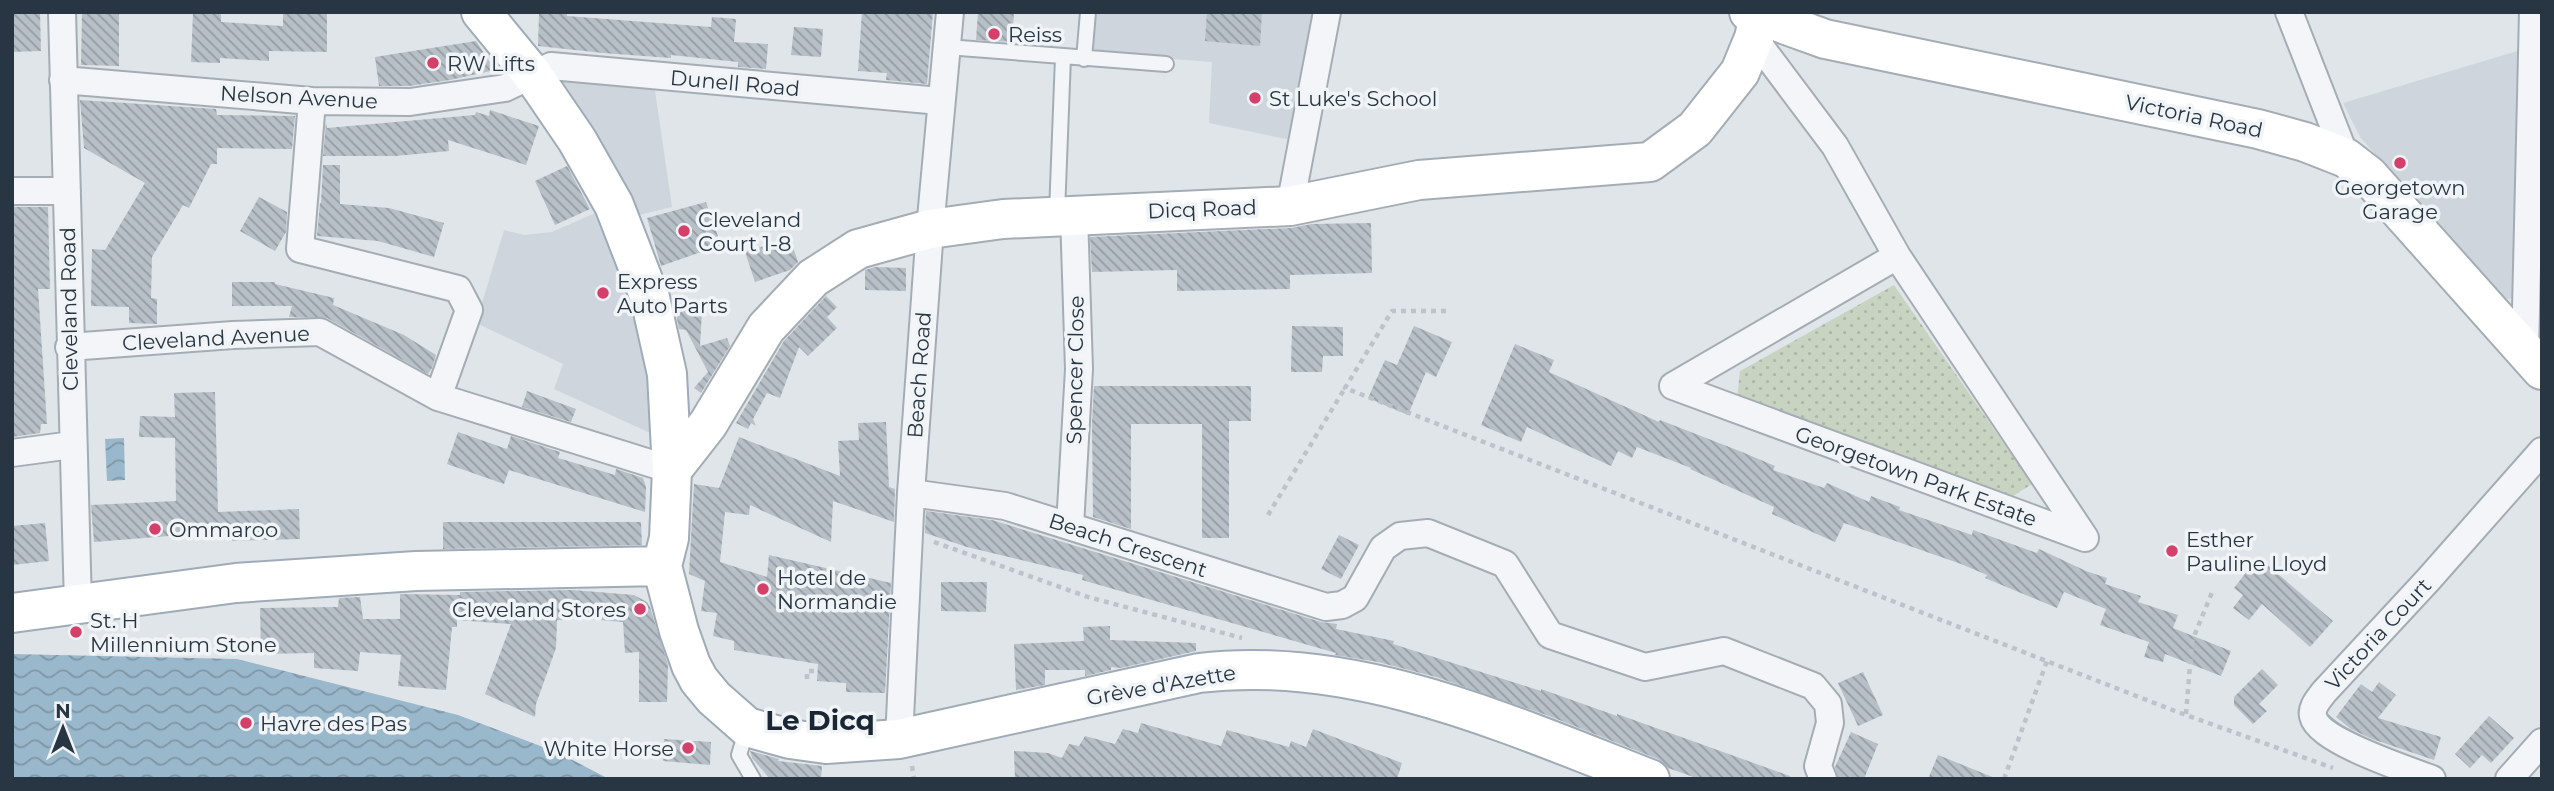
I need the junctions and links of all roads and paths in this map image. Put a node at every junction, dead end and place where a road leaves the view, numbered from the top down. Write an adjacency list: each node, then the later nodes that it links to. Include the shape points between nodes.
1 (62, 12): 14 (street, Cleveland Road)
2 (481, 12): 13 (main road)
3 (950, 12): 9 (street, Beach Road)
4 (1088, 12): 11 (lane)
5 (1327, 12): 20 (street)
6 (2289, 12): 17 (street)
7 (2533, 12): 26 (street)
8 (1757, 18): 17 (main road, Victoria Road, via 1825,39 2258,129); 20 (main road, Dicq Road, via 1740,72 1695,129 1650,162 1419,180); 23 (street, Georgetown Park Estate)
9 (947, 47): 10 (lane); 16 (street, Beach Road)
10 (1063, 57): 11 (lane); 21 (lane)
11 (1084, 59): 12 (lane)
12 (1166, 64)
13 (531, 74): 15 (street, Nelson Avenue, via 505,88 410,102); 16 (street, Dunell Road, via 551,66); 32 (main road, via 577,140 614,205 650,298 667,374)
14 (63, 80): 15 (street, Nelson Avenue); 19 (street, Cleveland Road)
15 (312, 101): 28 (street, via 300,249 458,289 469,310)
16 (940, 101): 22 (street, Beach Road)
17 (2346, 158): 26 (main road, Victoria Road, via 2368,175)
18 (12, 191): 19 (street)
19 (66, 191): 25 (street, Cleveland Road)
20 (1290, 206): 21 (main road, Dicq Road)
21 (1065, 215): 22 (main road, Dicq Road); 35 (street, Spencer Close, via 1079,369)
22 (930, 229): 32 (main road, Dicq Road, via 859,249 813,278 765,328 708,424); 33 (street, Beach Road)
23 (1897, 256): 23 (street, Georgetown Park Estate, via 1673,386 2085,538 1905,267)
24 (1446, 311): 27 (path, via 1392,311)
25 (69, 347): 28 (street, Cleveland Avenue, via 320,332); 29 (street, Cleveland Road)
26 (2533, 361)
27 (1345, 387): 34 (path); 42 (path)
28 (438, 397): 32 (street, Cleveland Avenue)
29 (72, 445): 31 (street); 39 (street, Cleveland Road)
30 (2542, 451): 54 (street, Victoria Court, via 2314,706 2316,723 2350,747)
31 (12, 453)
32 (672, 470): 37 (main road, via 669,538)
33 (911, 493): 35 (street, Beach Crescent, via 1005,506); 36 (street, Beach Road)
34 (1268, 515)
35 (1070, 526): 52 (street, Beach Crescent, via 1326,607 1355,598 1383,548 1400,536 1427,533 1505,564 1550,635 1645,667 1724,651 1812,686 1828,704 1830,723 1818,766)
36 (909, 536): 41 (path, via 1088,597); 46 (street, Beach Road)
37 (662, 566): 39 (main road, via 416,571 236,583); 47 (main road, Grève d'Azette, via 691,665)
38 (2213, 590): 45 (path, via 2192,641)
39 (78, 605): 40 (main road)
40 (12, 613)
41 (1246, 639)
42 (2047, 661): 45 (path); 53 (path)
43 (818, 671): 44 (path, via 807,671)
44 (807, 679)
45 (2186, 714): 49 (path)
46 (899, 739): 47 (main road, Grève d'Azette, via 826,744); 51 (main road, Grève d'Azette, via 1199,673 1233,669 1314,672 1433,699)
47 (743, 741): 50 (lane)
48 (2542, 742): 55 (street)
49 (2337, 769)
50 (753, 779)
51 (1650, 779)
52 (1823, 779)
53 (2004, 779)
54 (2432, 779)
55 (2509, 779)

